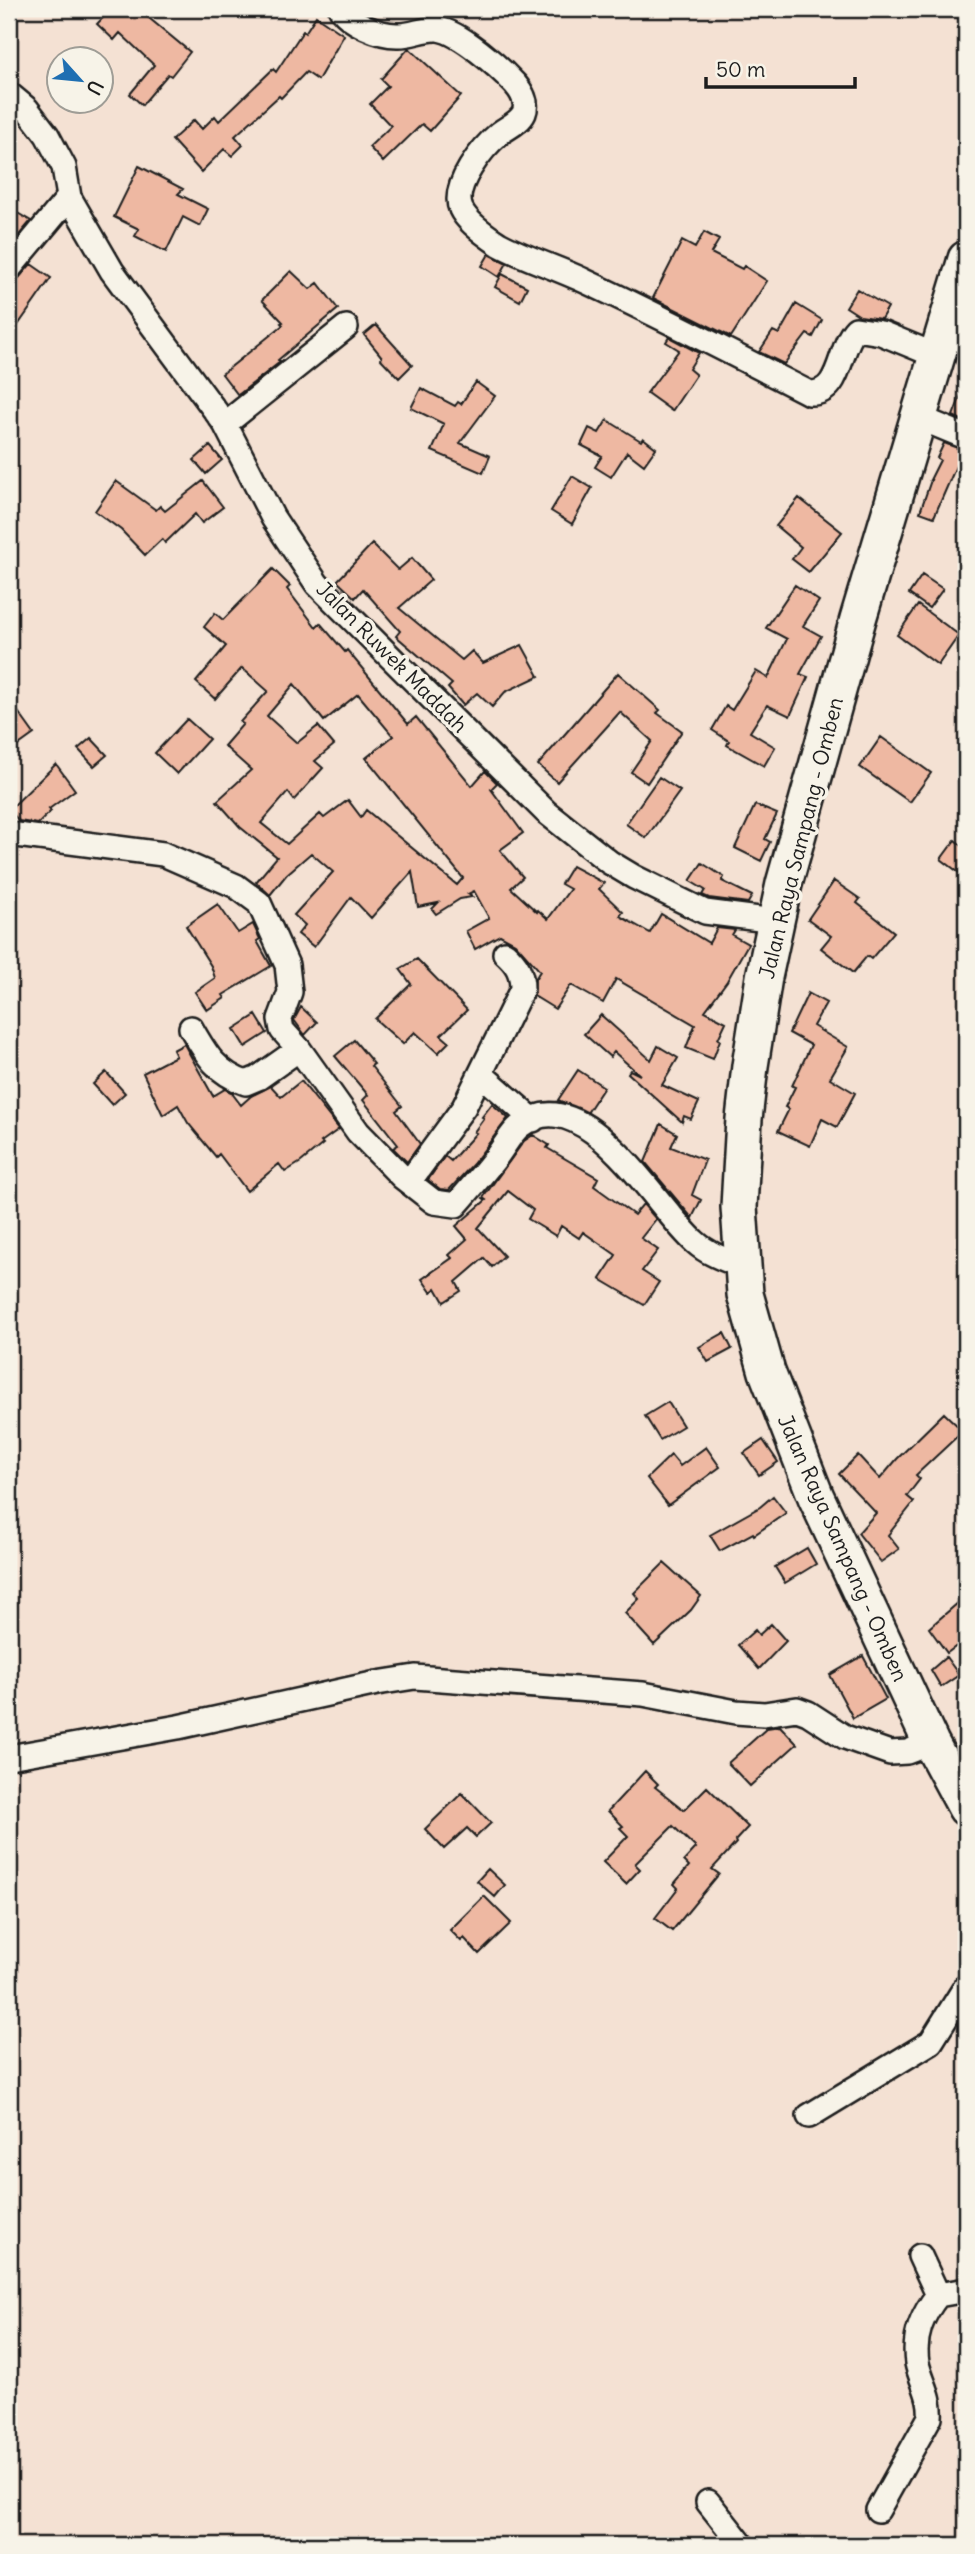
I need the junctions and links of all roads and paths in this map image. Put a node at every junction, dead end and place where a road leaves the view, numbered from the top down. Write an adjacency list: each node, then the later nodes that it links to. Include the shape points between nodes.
1 (341, 9): 7 (street, via 369,28 397,35 440,29 470,44 517,87 525,101 522,117 482,152 461,183 458,197 461,211 501,244 809,393 826,390 856,329 881,333)
2 (9, 94): 3 (street, Jalan Ruwek Maddah, via 47,135 64,167)
3 (69, 197): 5 (street); 9 (street, Jalan Ruwek Maddah, via 112,271)
4 (966, 259): 7 (main road, Jalan Raya Sampang - Omben)
5 (9, 269)
6 (346, 327): 9 (street)
7 (937, 356): 8 (main road, Jalan Raya Sampang - Omben)
8 (920, 418): 10 (street); 12 (main road, Jalan Raya Sampang - Omben)
9 (225, 424): 12 (street, Jalan Ruwek Maddah, via 273,518 317,584 546,812 618,867 705,912)
10 (966, 437)
11 (9, 834): 15 (street, via 163,854 236,886 259,903 287,965 290,992 280,1019 282,1030)
12 (775, 921): 19 (main road, Jalan Raya Sampang - Omben, via 744,1118 739,1207)
13 (505, 953): 16 (street, via 517,964 522,989)
14 (191, 1028): 15 (street, via 223,1073 246,1083)
15 (299, 1049): 18 (street, via 358,1132)
16 (482, 1075): 17 (street); 18 (street)
17 (533, 1120): 18 (street, via 520,1126 456,1205 434,1202); 19 (street, via 544,1114 567,1117 590,1129 695,1242)
18 (409, 1182)
19 (742, 1266): 20 (main road, Jalan Raya Sampang - Omben, via 745,1294 767,1372 816,1497)
20 (931, 1743): 21 (street, via 890,1754 845,1737 797,1709 736,1712 643,1694 415,1677); 22 (main road, Jalan Raya Sampang - Omben)
21 (9, 1758)
22 (966, 1808)
23 (966, 1986): 24 (street, via 931,2042)
24 (809, 2116)
25 (920, 2256): 27 (street)
26 (966, 2290): 27 (street)
27 (938, 2295): 29 (street, via 925,2311 917,2333 918,2363 931,2405 930,2417)
28 (708, 2502): 30 (street)
29 (877, 2510)
30 (742, 2545)

